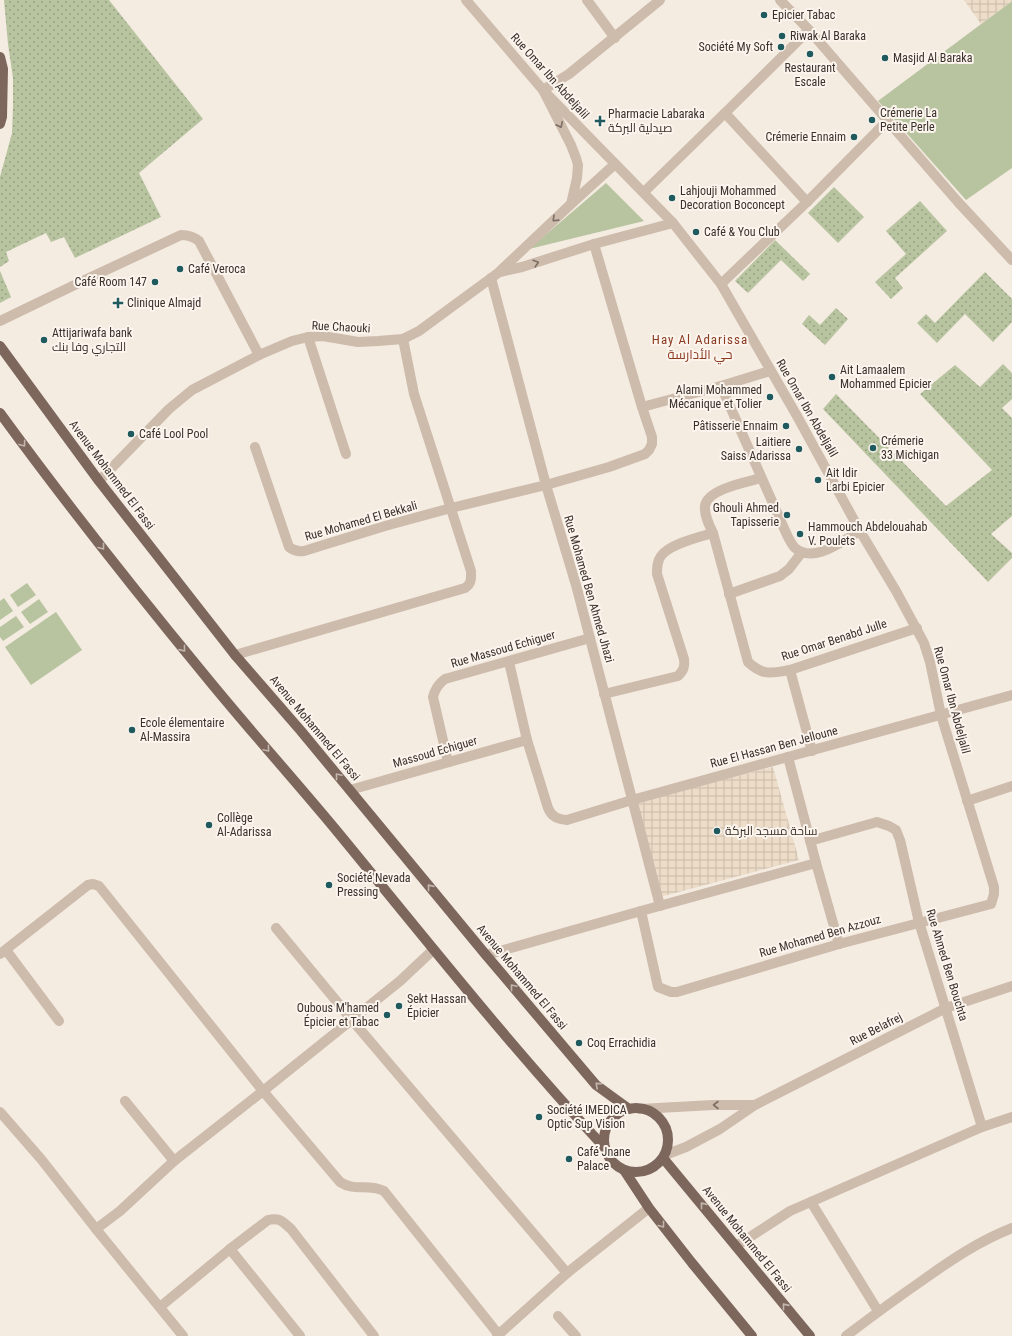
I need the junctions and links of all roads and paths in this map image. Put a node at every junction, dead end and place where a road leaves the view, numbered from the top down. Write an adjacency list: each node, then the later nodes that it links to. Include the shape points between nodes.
1 (466, 0): 8 (street, Rue Omar Ibn Abdeljalil)
2 (587, 0): 6 (street)
3 (660, 0): 6 (street)
4 (780, 0): 5 (street)
5 (809, 30): 9 (street); 10 (street)
6 (614, 38): 8 (street, via 569,74)
7 (0, 57): 11 (main road, via 3,69)
8 (543, 90): 12 (street, Rue Omar Ibn Abdeljalil); 15 (street, one-way to 15, via 571,145 578,165)
9 (725, 114): 13 (street); 14 (street)
10 (887, 121): 14 (street); 18 (street)
11 (0, 124)
12 (615, 164): 13 (street, Rue Omar Ibn Abdeljalil); 15 (street, Rue Chaouki)
13 (644, 192): 16 (street, Rue Omar Ibn Abdeljalil)
14 (806, 202): 20 (street)
15 (571, 204): 19 (street, Rue Chaouki, one-way to 19)
16 (673, 223): 17 (street); 20 (street, Rue Omar Ibn Abdeljalil)
17 (594, 244): 19 (street, one-way to 17); 28 (street, Rue Mohamed El Bekkali)
18 (1012, 260)
19 (495, 276): 23 (street, Rue Chaouki); 34 (street, Rue Mohamed Ben Ahmed Jhazi)
20 (721, 284): 26 (street, Rue Omar Ibn Abdeljalil)
21 (0, 321): 25 (street, via 181,235 187,235 199,241)
22 (308, 337): 23 (street, Rue Chaouki, via 323,336 358,342); 25 (street, Rue Chaouki); 31 (street)
23 (404, 339): 35 (street, via 414,394)
24 (0, 346): 33 (main road, Avenue Mohammed El Fassi)
25 (259, 355): 33 (street, Rue Chaouki, via 183,396)
26 (770, 371): 27 (street); 36 (street, Rue Omar Ibn Abdeljalil)
27 (721, 386): 28 (street); 32 (street)
28 (642, 407): 34 (street, Rue Mohamed El Bekkali, via 652,437 652,444 645,454)
29 (0, 413): 64 (main road, one-way to 64, via 134,588)
30 (255, 447): 35 (street, Rue Mohamed El Bekkali, via 292,550 304,551)
31 (346, 454)
32 (761, 478): 37 (street, Rue Omar Benabd Julle, via 715,492 708,498 705,506 706,515); 38 (street, via 786,535 794,547)
33 (99, 481): 42 (main road, Avenue Mohammed El Fassi)
34 (546, 485): 35 (street, Rue Mohamed El Bekkali); 41 (street, Rue Mohamed Ben Ahmed Jhazi)
35 (451, 508): 42 (street, via 471,571 472,580 465,588)
36 (860, 531): 38 (street, via 821,552); 40 (street, Rue Omar Ibn Abdeljalil)
37 (712, 533): 39 (street, Rue Omar Benabd Julle); 45 (street, via 669,548 661,555 657,564 657,574 685,668 678,676)
38 (802, 552): 39 (street, via 780,576)
39 (729, 594): 44 (street, Rue Omar Benabd Julle, via 748,662 756,669 770,673)
40 (917, 628): 44 (street, Rue Omar Benabd Julle); 47 (street, Rue Omar Ibn Abdeljalil, via 930,662)
41 (590, 638): 43 (street, Rue Massoud Echiguer); 45 (street, Rue Mohamed Ben Ahmed Jhazi)
42 (235, 654): 53 (main road, Avenue Mohammed El Fassi, one-way to 42)
43 (509, 662): 48 (street); 51 (street, Rue Massoud Echiguer, via 445,679 434,690 433,697)
44 (790, 670): 49 (street)
45 (604, 694): 54 (street, Rue Mohamed Ben Ahmed Jhazi)
46 (1012, 695): 47 (street, Rue El Hassan Ben Jelloune)
47 (941, 715): 49 (street, Rue El Hassan Ben Jelloune); 55 (street, Rue Omar Ibn Abdeljalil)
48 (527, 740): 51 (street, Massoud Echiguer); 54 (street, Rue El Hassan Ben Jelloune, via 551,815 567,820)
49 (812, 751): 50 (street, Rue El Hassan Ben Jelloune)
50 (788, 757): 54 (street, Rue El Hassan Ben Jelloune); 56 (street)
51 (448, 762): 53 (street, Massoud Echiguer)
52 (1012, 786): 55 (street)
53 (350, 790): 66 (main road, Avenue Mohammed El Fassi, one-way to 53)
54 (632, 800): 59 (street, Rue Mohamed Ben Ahmed Jhazi)
55 (967, 801): 58 (street, Rue Omar Ibn Abdeljalil, via 994,887)
56 (810, 841): 57 (street); 61 (street, Rue Ahmed Ben Bouchta, via 878,822 896,830)
57 (816, 863): 59 (street); 63 (street)
58 (991, 904): 61 (street, Rue Mohamed Ben Azzouz)
59 (660, 906): 60 (street)
60 (641, 911): 63 (street, Rue Mohamed Ben Azzouz, via 658,987 671,992); 66 (street)
61 (919, 922): 63 (street, Rue Mohamed Ben Azzouz); 68 (street, Rue Ahmed Ben Bouchta)
62 (276, 928): 69 (street)
63 (839, 944)
64 (433, 950): 69 (street); 79 (main road)
65 (3, 952): 70 (street); 71 (street, via 88,885 99,886)
66 (486, 956): 74 (main road, Avenue Mohammed El Fassi, one-way to 66, via 596,1085)
67 (1012, 986): 68 (street, Rue Belafrej)
68 (946, 1008): 73 (street, Rue Belafrej); 78 (street, Rue Ahmed Ben Bouchta)
69 (352, 1020): 71 (street); 89 (street)
70 (59, 1021)
71 (263, 1092): 81 (street); 93 (street, via 340,1182 347,1186 371,1187 384,1191)
72 (125, 1102): 81 (street)
73 (755, 1105): 75 (street, Rue Belafrej, one-way to 75); 80 (street, Rue Belafrej, via 720,1129)
74 (628, 1109): 75 (main road); 79 (main road, via 617,1115 609,1124)
75 (640, 1109): 80 (main road, via 650,1111 665,1125 668,1145)
76 (0, 1112): 86 (street)
77 (1012, 1117): 78 (street)
78 (982, 1127): 83 (street)
79 (605, 1148): 82 (main road, via 609,1157)
80 (664, 1157): 82 (main road, via 656,1166 646,1171); 87 (main road, Avenue Mohammed El Fassi, one-way to 80)
81 (174, 1161): 86 (street, via 120,1211)
82 (624, 1170): 84 (main road)
83 (811, 1202): 87 (street, via 790,1211); 91 (street)
84 (649, 1208): 89 (street); 98 (main road, one-way to 98)
85 (1012, 1228): 91 (street, via 991,1236 962,1253)
86 (96, 1229): 90 (street)
87 (736, 1246): 99 (main road, Avenue Mohammed El Fassi, one-way to 87)
88 (230, 1249): 90 (street); 95 (street); 96 (street, via 268,1220 275,1218 283,1222)
89 (567, 1273): 93 (street)
90 (160, 1307): 94 (street)
91 (878, 1311): 100 (street)
92 (558, 1316): 97 (street)
93 (498, 1335)
94 (183, 1336)
95 (300, 1336)
96 (374, 1336)
97 (576, 1336)
98 (752, 1336)
99 (810, 1336)
100 (846, 1336)

